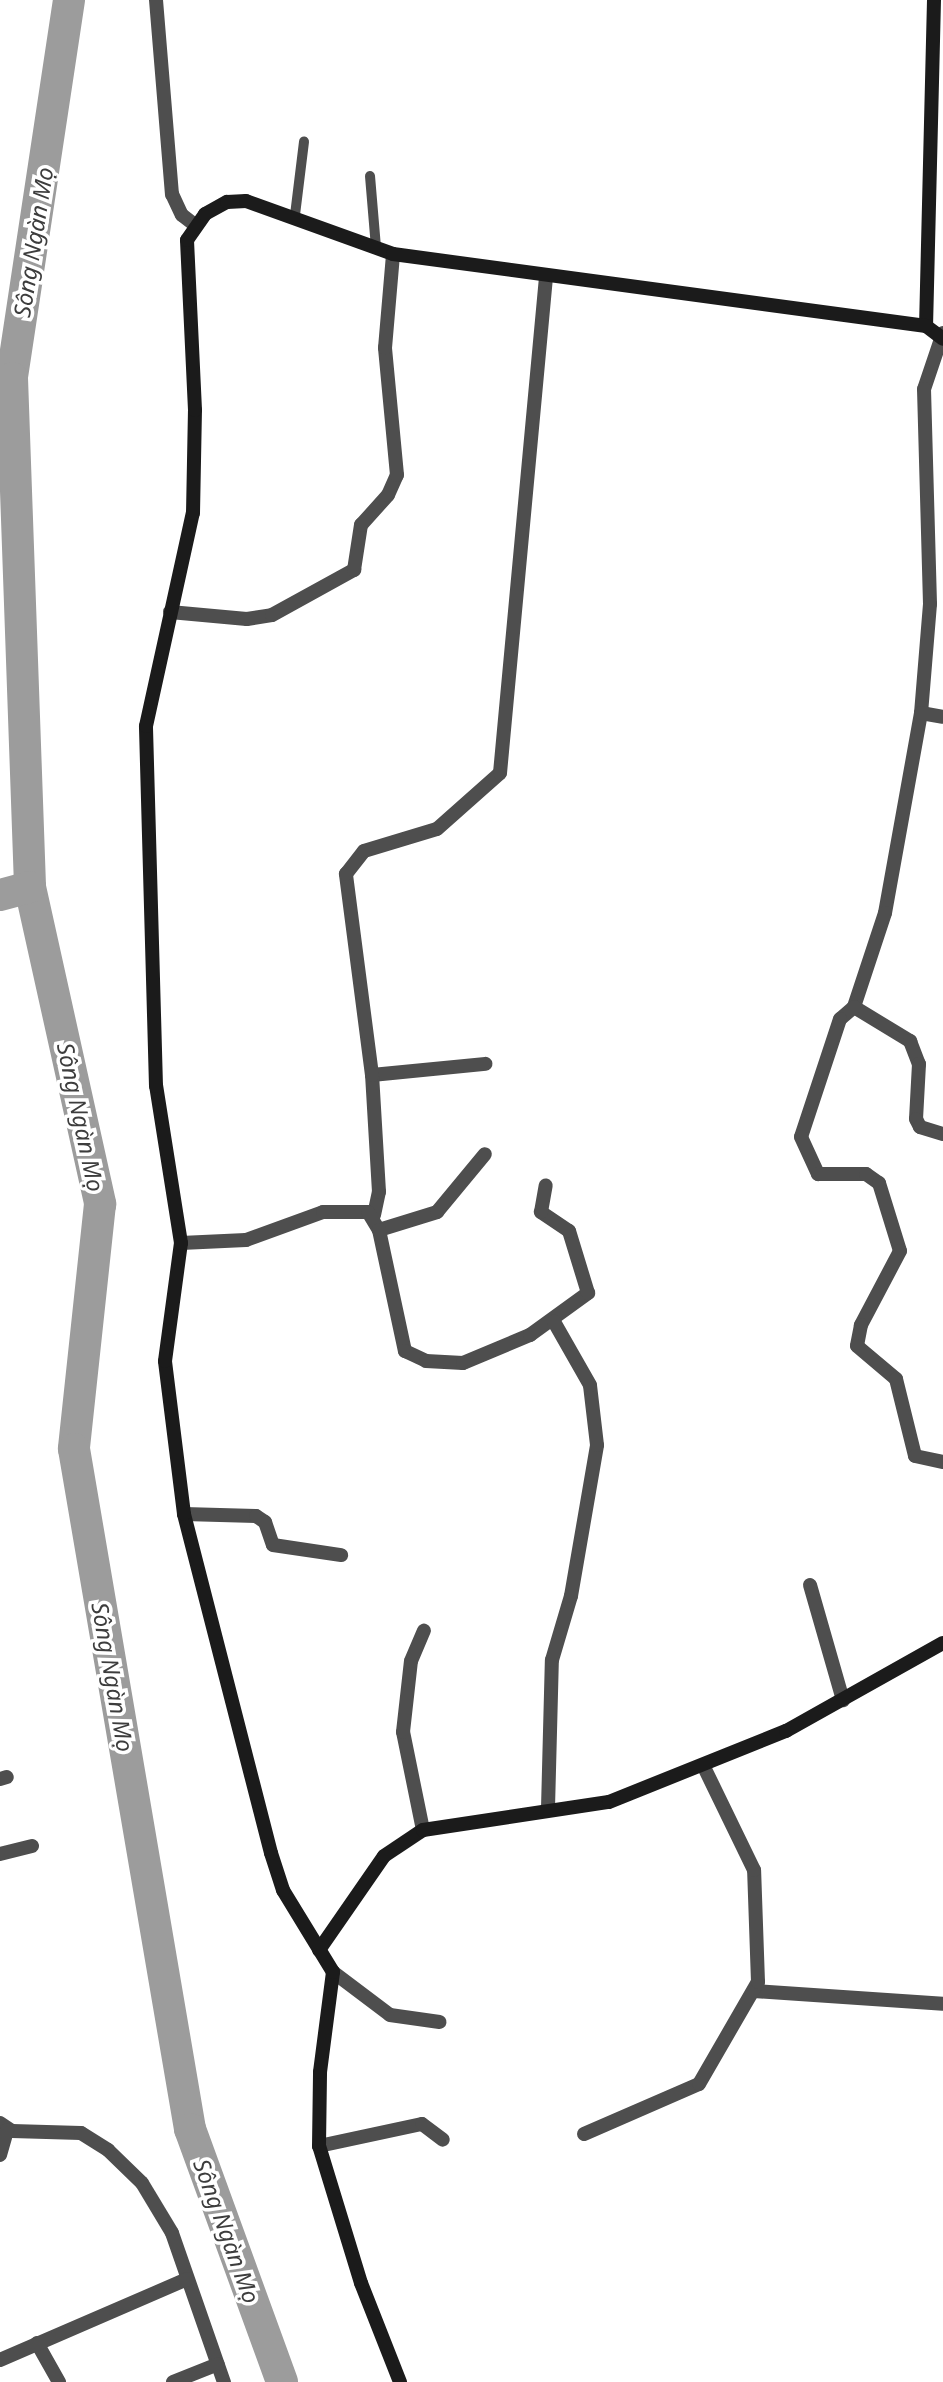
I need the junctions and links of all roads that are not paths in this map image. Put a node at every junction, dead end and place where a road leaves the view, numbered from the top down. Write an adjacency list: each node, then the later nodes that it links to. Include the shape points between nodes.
1 (156, 0): 6 (street, via 172,194 183,215)
2 (934, 0): 10 (street)
3 (304, 142): 5 (lane)
4 (370, 176): 7 (lane)
5 (295, 215): 6 (street, via 237,201 205,214); 7 (street)
6 (195, 225): 12 (street, via 184,260 195,410 193,513 187,557)
7 (376, 247): 8 (street)
8 (393, 254): 9 (street); 12 (street, via 386,380 397,475 388,495 362,525 354,570 272,615 247,619)
9 (546, 279): 10 (street); 17 (street, via 500,773 437,829 364,850 346,874)
10 (926, 326): 11 (street)
11 (942, 336): 13 (street, via 924,398 930,604)
12 (170, 612): 23 (street, via 146,726 148,878 156,1086)
13 (921, 713): 14 (street); 15 (street, via 886,913)
14 (943, 717)
15 (854, 1007): 18 (street, via 910,1041 919,1064 916,1119 920,1127); 25 (street, via 840,1019 801,1137 818,1174 866,1174 878,1183 900,1251 861,1325 858,1346 896,1379 915,1456)
16 (485, 1065): 17 (street)
17 (372, 1075): 21 (street, via 379,1192)
18 (943, 1134)
19 (485, 1154): 22 (street, via 437,1213)
20 (546, 1185): 24 (street, via 541,1212 569,1231 589,1287 586,1297)
21 (374, 1215): 22 (street); 23 (street, via 323,1212 246,1240)
22 (379, 1230): 24 (street, via 397,1329 402,1347 414,1358 463,1363)
23 (181, 1243): 26 (street, via 165,1361)
24 (554, 1322): 33 (street, via 590,1385 597,1445 571,1596 552,1660)
25 (943, 1462)
26 (184, 1514): 27 (street, via 261,1517 273,1545); 37 (street, via 275,1866 283,1890)
27 (341, 1555)
28 (810, 1585): 31 (street)
29 (424, 1631): 34 (street, via 411,1661 404,1732)
30 (943, 1643): 31 (street)
31 (843, 1700): 32 (street, via 786,1731)
32 (704, 1766): 33 (street, via 609,1802); 39 (street, via 754,1870 760,1967)
33 (548, 1808): 34 (street)
34 (423, 1830): 37 (street, via 384,1856)
35 (33, 1846): 36 (street)
36 (0, 1854)
37 (319, 1950): 38 (street)
38 (333, 1972): 41 (street, via 390,2015); 45 (street, via 320,2071)
39 (754, 1990): 40 (street); 43 (street, via 699,2084)
40 (943, 2004)
41 (440, 2022)
42 (3, 2126): 46 (street); 47 (street, via 81,2133 108,2150 162,2210)
43 (584, 2134)
44 (443, 2140): 45 (street, via 422,2124)
45 (319, 2146): 54 (street, via 361,2283)
46 (0, 2155)
47 (187, 2279): 48 (street); 50 (street)
48 (37, 2343): 49 (street); 51 (street)
49 (0, 2360)
50 (218, 2364): 52 (street); 53 (street)
51 (59, 2382)
52 (173, 2382)
53 (224, 2382)
54 (400, 2382)

